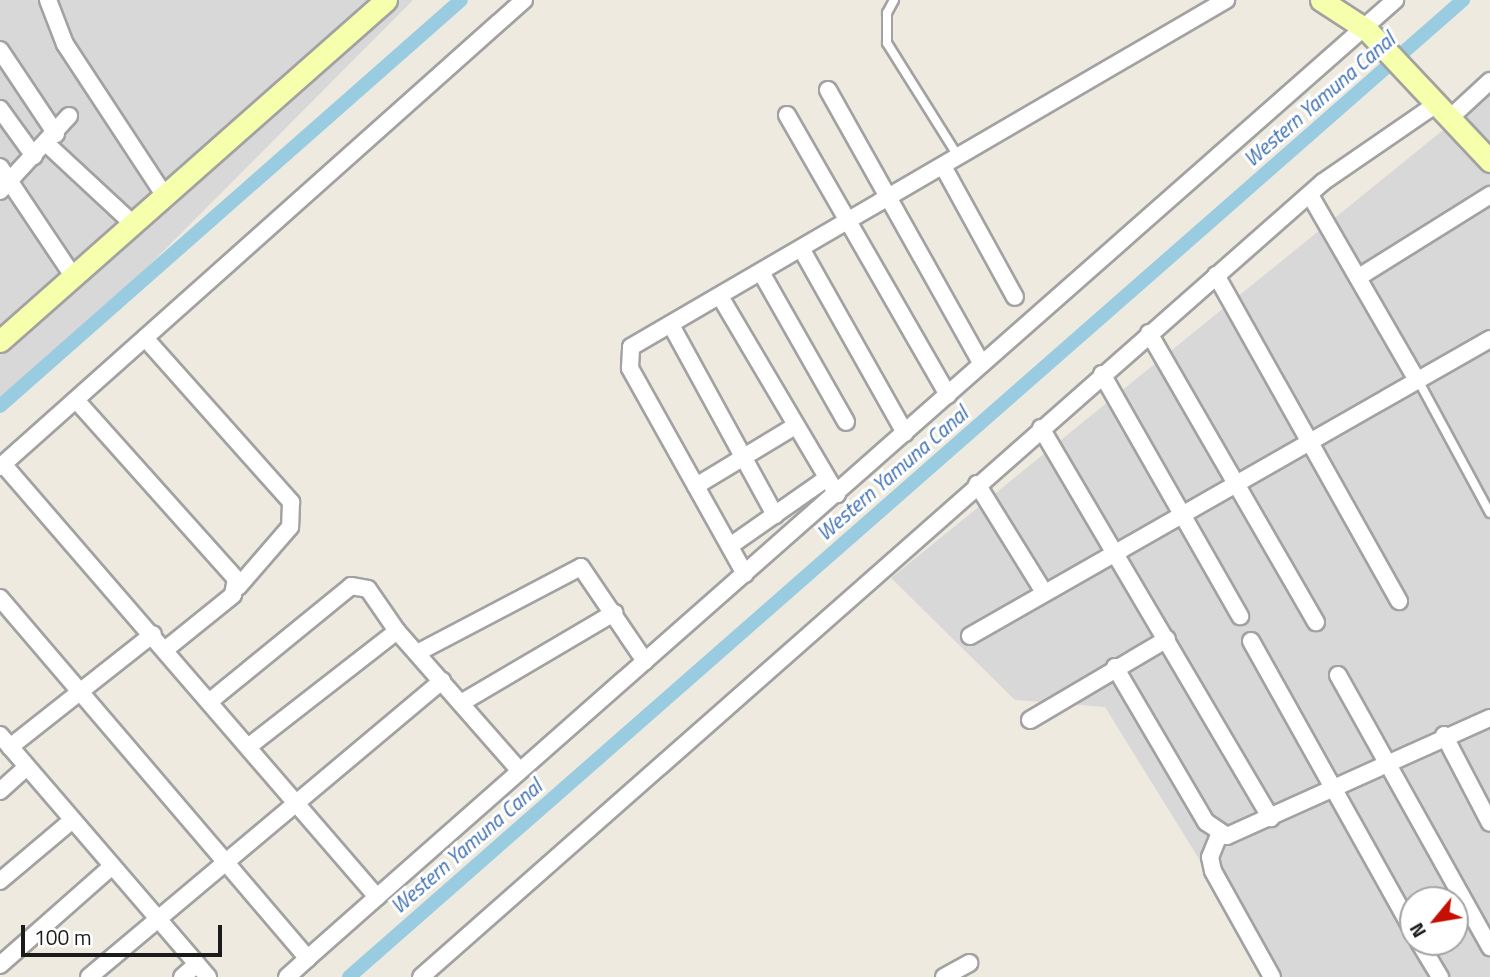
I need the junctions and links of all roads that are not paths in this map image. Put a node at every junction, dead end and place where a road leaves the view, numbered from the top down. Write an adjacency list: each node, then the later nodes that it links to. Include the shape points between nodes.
1 (48, 0): 23 (street, via 65,44)
2 (386, 0): 23 (main road)
3 (524, 0): 38 (street)
4 (894, 0): 18 (lane, via 887,13 887,43)
5 (1226, 0): 18 (street)
6 (1321, 0): 8 (main road)
7 (1395, 0): 8 (street)
8 (1365, 28): 12 (main road); 41 (street)
9 (0, 50): 16 (street)
10 (1490, 81): 12 (street)
11 (828, 90): 26 (street)
12 (1440, 105): 19 (main road); 24 (street)
13 (0, 109): 17 (street)
14 (787, 115): 27 (street)
15 (69, 116): 16 (street)
16 (51, 139): 17 (street); 28 (street)
17 (34, 156): 22 (street)
18 (960, 159): 21 (street)
19 (1490, 161)
20 (0, 167): 22 (street)
21 (944, 168): 26 (street); 34 (street)
22 (5, 186): 32 (street)
23 (165, 195): 28 (main road)
24 (1310, 195): 31 (street); 33 (street)
25 (1490, 195): 33 (street)
26 (890, 199): 27 (street); 41 (street)
27 (849, 223): 29 (street); 44 (street)
28 (132, 224): 32 (main road)
29 (802, 250): 30 (street); 49 (street)
30 (762, 274): 35 (street); 46 (street)
31 (1216, 275): 37 (street); 50 (street)
32 (73, 276): 40 (main road)
33 (1360, 276): 43 (street)
34 (1015, 297)
35 (721, 298): 36 (street); 47 (street)
36 (671, 325): 51 (street); 56 (street, via 631,347 627,360)
37 (1149, 333): 42 (street); 54 (street)
38 (145, 338): 45 (street); 64 (street, via 291,502 290,527)
39 (1490, 339): 43 (street)
40 (0, 341)
41 (982, 364): 44 (street)
42 (1102, 374): 48 (street); 58 (street)
43 (1418, 380): 50 (street); 59 (lane)
44 (948, 395): 49 (street)
45 (76, 400): 52 (street); 64 (street, via 229,568)
46 (846, 422)
47 (795, 426): 51 (street); 53 (street)
48 (1041, 428): 55 (street); 62 (street)
49 (905, 433): 57 (street)
50 (1310, 438): 54 (street); 67 (street)
51 (743, 457): 56 (street); 60 (street)
52 (1, 466): 72 (street)
53 (827, 478): 57 (street); 60 (street)
54 (1236, 479): 58 (street); 70 (street)
55 (977, 484): 65 (street); 118 (street)
56 (696, 486): 61 (street)
57 (837, 494): 63 (street)
58 (1182, 511): 62 (street); 69 (street)
59 (1490, 513)
60 (775, 514): 61 (street)
61 (730, 546): 63 (street)
62 (1115, 551): 65 (street); 74 (street)
63 (745, 574): 78 (street)
64 (238, 587): 76 (street)
65 (1044, 592): 73 (street)
66 (0, 598): 82 (street)
67 (1399, 601)
68 (614, 613): 77 (street, via 586,570 574,567); 78 (street); 84 (street)
69 (1240, 615)
70 (1316, 622)
71 (397, 631): 77 (street); 83 (street, via 357,583); 89 (street)
72 (152, 634): 76 (street); 82 (street)
73 (970, 636)
74 (1167, 639): 79 (street); 96 (street)
75 (1251, 641): 93 (street)
76 (166, 649): 83 (street)
77 (417, 653): 81 (street)
78 (645, 661): 92 (street)
79 (1115, 667): 86 (street); 99 (street)
80 (1338, 675): 90 (street)
81 (442, 681): 84 (street); 95 (street)
82 (81, 691): 88 (street); 100 (street)
83 (209, 702): 89 (street)
84 (461, 703): 92 (street)
85 (1490, 718): 87 (street)
86 (1030, 720)
87 (1444, 735): 90 (street); 98 (street)
88 (5, 741): 91 (street)
89 (248, 747): 95 (street)
90 (1387, 764): 93 (street); 103 (street)
91 (27, 767): 94 (street); 97 (street)
92 (520, 771): 104 (street)
93 (1333, 789): 96 (street); 105 (street)
94 (0, 791)
95 (296, 801): 100 (street); 104 (street)
96 (1271, 818): 99 (street)
97 (70, 822): 101 (street); 102 (street)
98 (1490, 824)
99 (1219, 835): 120 (street, via 1210,857 1213,871)
100 (225, 862): 107 (street); 110 (street)
101 (109, 869): 107 (street); 113 (street)
102 (0, 881)
103 (1449, 886)
104 (377, 897): 110 (street)
105 (1399, 906)
106 (1469, 920): 108 (street)
107 (155, 921): 112 (street); 114 (street)
108 (1490, 947)
109 (1427, 956): 121 (street)
110 (308, 958): 117 (street)
111 (969, 963): 119 (street)
112 (197, 964): 115 (street); 116 (street)
113 (0, 965)
114 (89, 977)
115 (182, 977)
116 (208, 977)
117 (287, 977)
118 (421, 977)
119 (944, 977)
120 (1272, 977)
121 (1440, 977)

